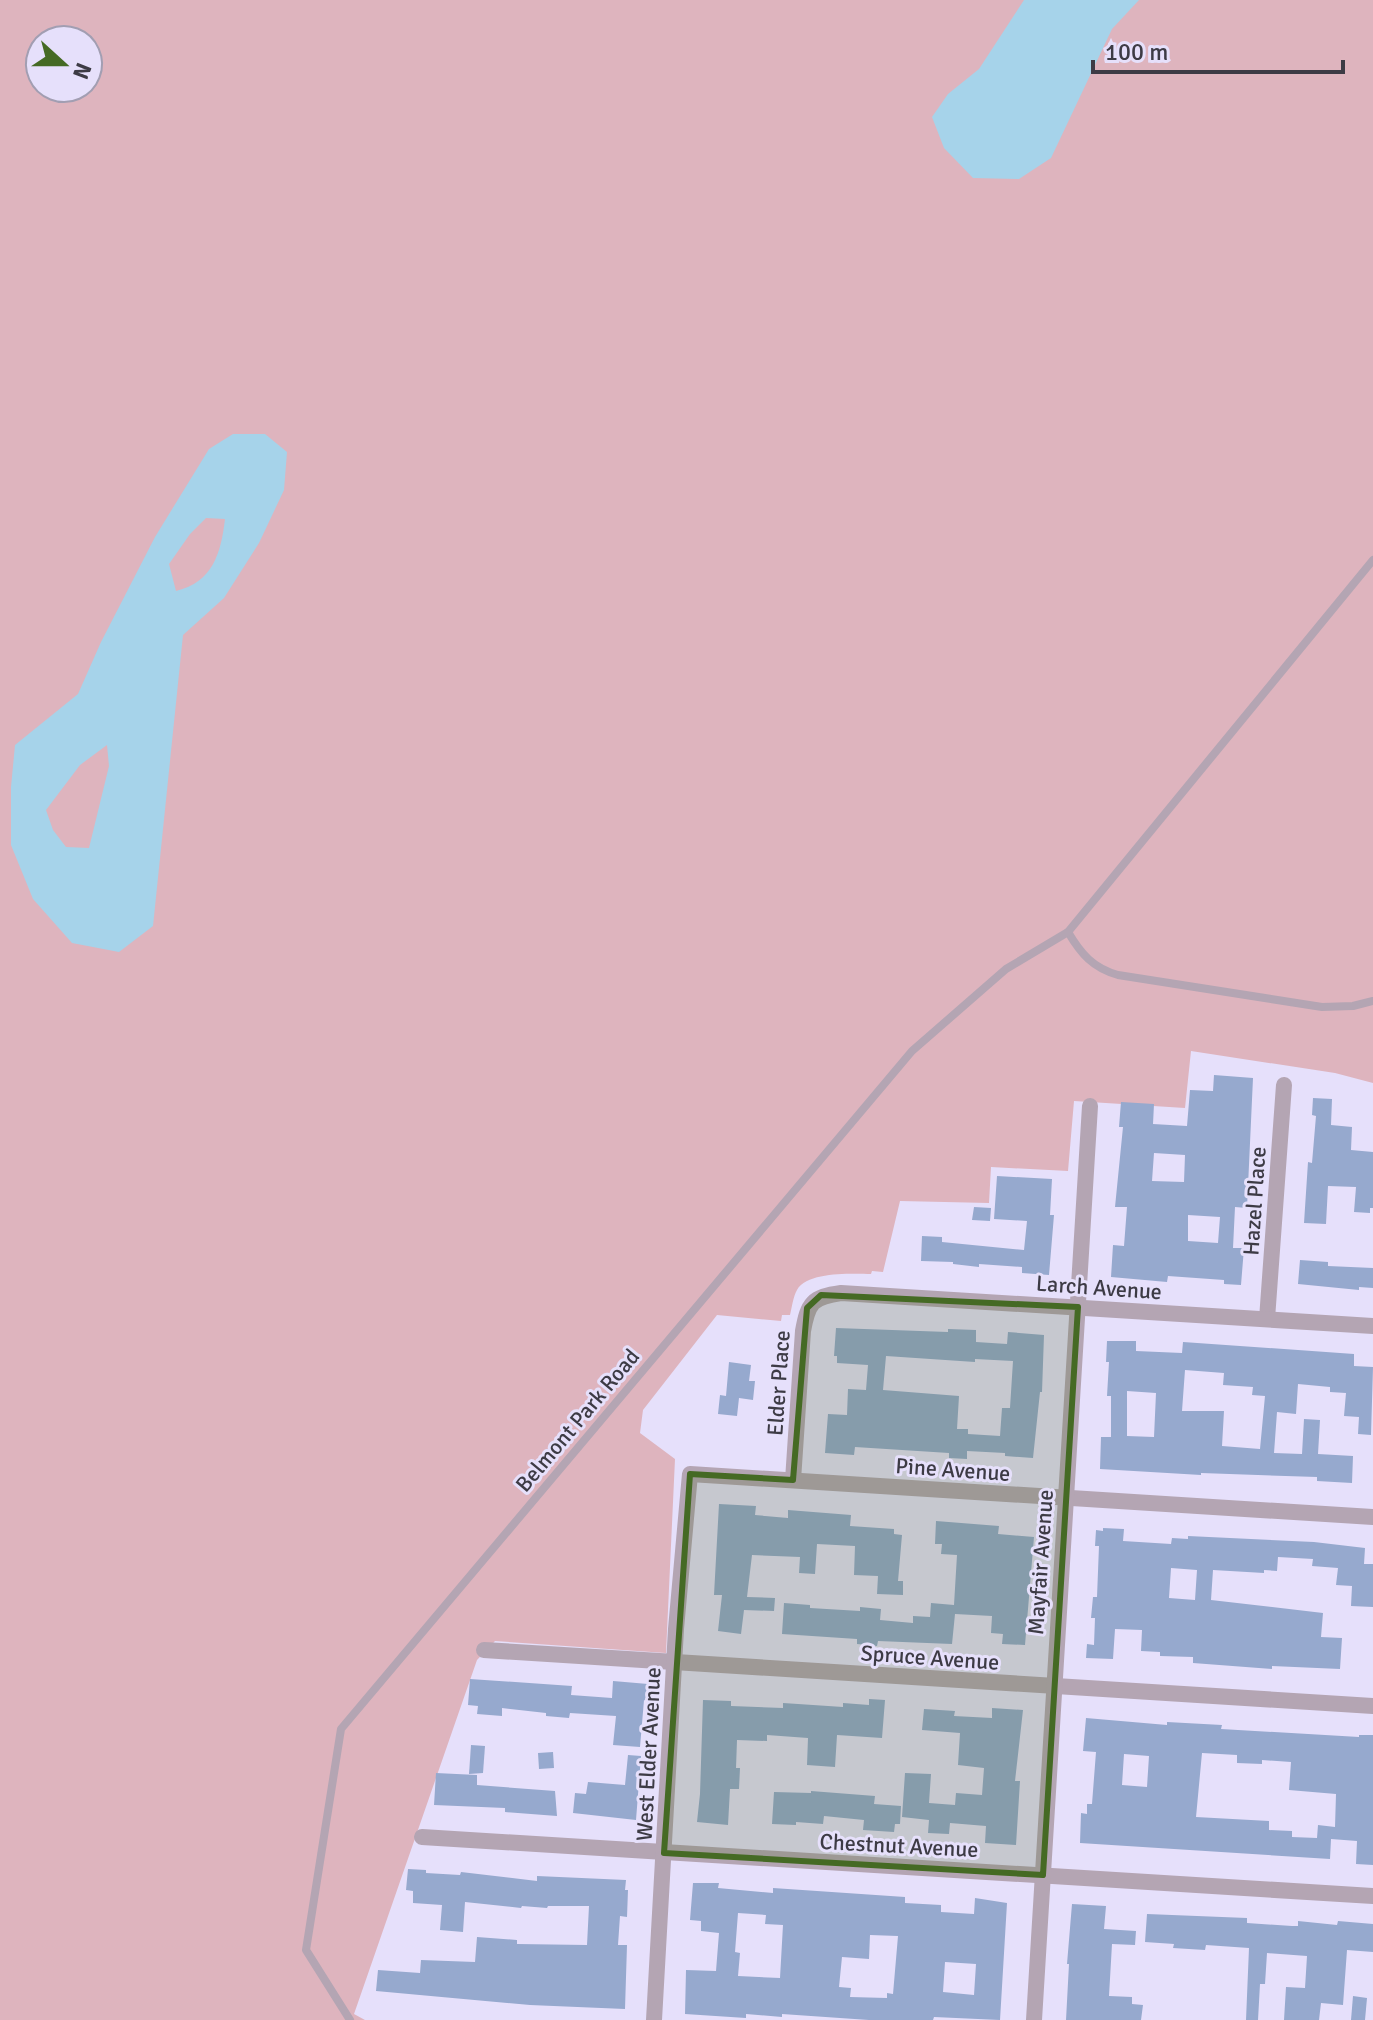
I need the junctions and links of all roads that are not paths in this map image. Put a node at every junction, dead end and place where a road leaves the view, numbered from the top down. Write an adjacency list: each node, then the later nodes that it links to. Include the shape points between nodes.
1 (1373, 560): 2 (lane, Belmont Park Road)
2 (1068, 932): 3 (lane, via 1089,961 1118,975 1322,1007); 22 (lane, Belmont Park Road, via 1006,969 912,1051 341,1729 306,1950)
3 (1373, 1001)
4 (1284, 1085): 8 (street, Hazel Place)
5 (1090, 1106): 7 (street, Mayfair Avenue)
6 (821, 1295): 7 (street, Larch Avenue); 10 (street, Elder Place, via 807,1308 803,1331)
7 (1078, 1307): 8 (street, Larch Avenue); 12 (street, Mayfair Avenue)
8 (1267, 1319): 9 (street, Larch Avenue)
9 (1373, 1326)
10 (793, 1480): 11 (street, Pine Avenue, via 690,1474); 12 (street, Pine Avenue)
11 (688, 1490): 15 (street, West Elder Avenue)
12 (1066, 1498): 13 (street, Pine Avenue); 16 (street, Mayfair Avenue)
13 (1373, 1517)
14 (484, 1650): 15 (street, Spruce Avenue)
15 (675, 1663): 16 (street, Spruce Avenue); 19 (street, West Elder Avenue)
16 (1056, 1686): 17 (street, Spruce Avenue); 20 (street, Mayfair Avenue)
17 (1373, 1706)
18 (422, 1837): 19 (street, Chestnut Avenue)
19 (664, 1853): 20 (street, Chestnut Avenue); 23 (street, West Elder Avenue)
20 (1043, 1875): 21 (street, Chestnut Avenue); 24 (street, Mayfair Avenue)
21 (1373, 1896)
22 (350, 2020)
23 (654, 2020)
24 (1034, 2020)

